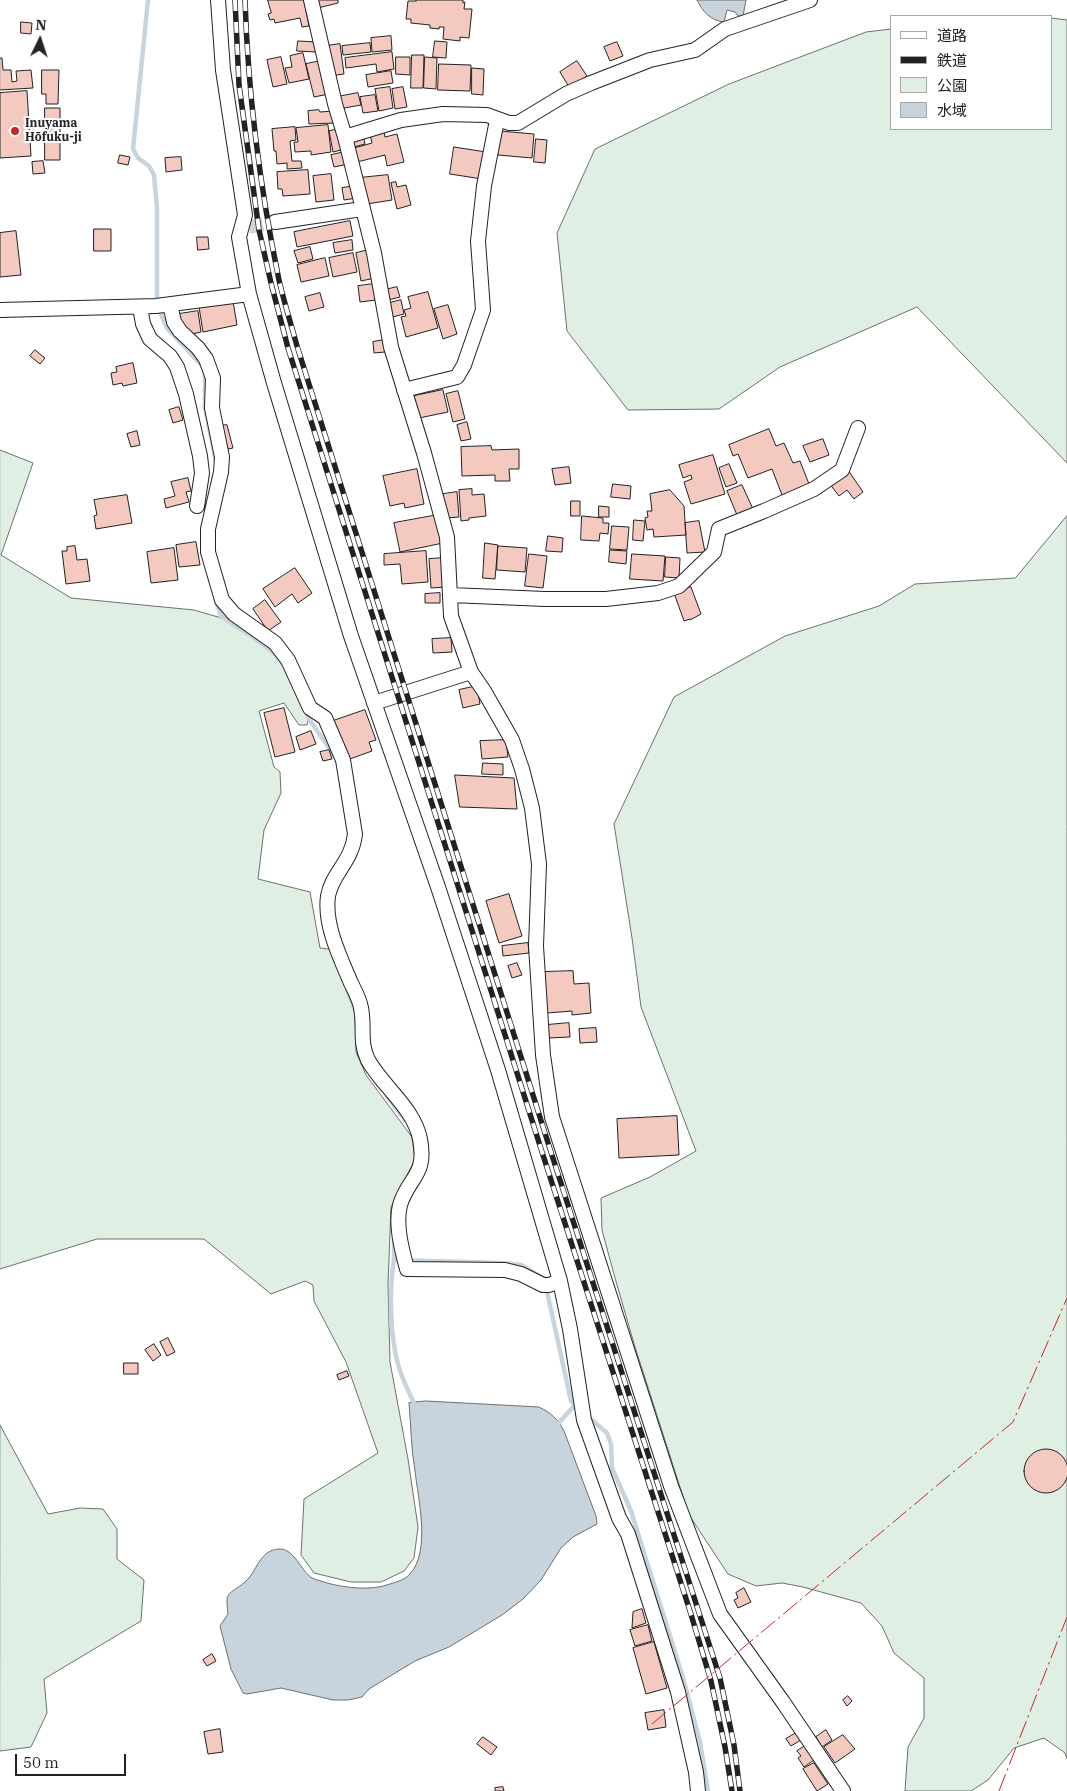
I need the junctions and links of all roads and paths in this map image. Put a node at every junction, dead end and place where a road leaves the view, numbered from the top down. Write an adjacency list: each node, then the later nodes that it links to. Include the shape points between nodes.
1 (218, 0): 8 (street, via 222,70 244,215 245,227 239,237)
2 (311, 0): 5 (street, via 334,104)
3 (810, 0): 4 (street, via 725,29 695,50 650,60 591,83 518,123)
4 (496, 120): 5 (street, via 487,115 443,114 401,120); 12 (street, via 478,241 483,310 480,319 457,377)
5 (345, 137): 6 (street)
6 (362, 209): 7 (street); 12 (street, via 374,253 391,347)
7 (275, 222)
8 (249, 294): 9 (street); 17 (street, via 328,563)
9 (163, 305): 10 (street); 18 (street, via 180,331 206,359 213,378 212,408 222,457 208,529 208,552 222,600 234,614 275,644 288,660 310,708 325,718 343,760 354,840 349,856 332,883 327,914 361,1006 362,1046 377,1074 414,1120 420,1136 420,1170 400,1206 400,1240 407,1269 505,1270)
10 (140, 307): 11 (street); 14 (street, via 150,339 170,356 186,394 202,473)
11 (0, 310)
12 (404, 390): 15 (street, via 447,537)
13 (858, 428): 15 (street, via 842,470 814,489 719,529 714,552 679,586 658,593 606,599)
14 (196, 506)
15 (451, 595): 16 (street, via 451,616)
16 (471, 672): 17 (street); 20 (street, via 512,740 532,808 539,864 538,986 552,1117 671,1486 720,1614)
17 (374, 703): 18 (street, via 498,1070)
18 (551, 1284): 19 (street, via 570,1329 583,1412 619,1518 628,1534 678,1692)
19 (698, 1791)
20 (843, 1791)

